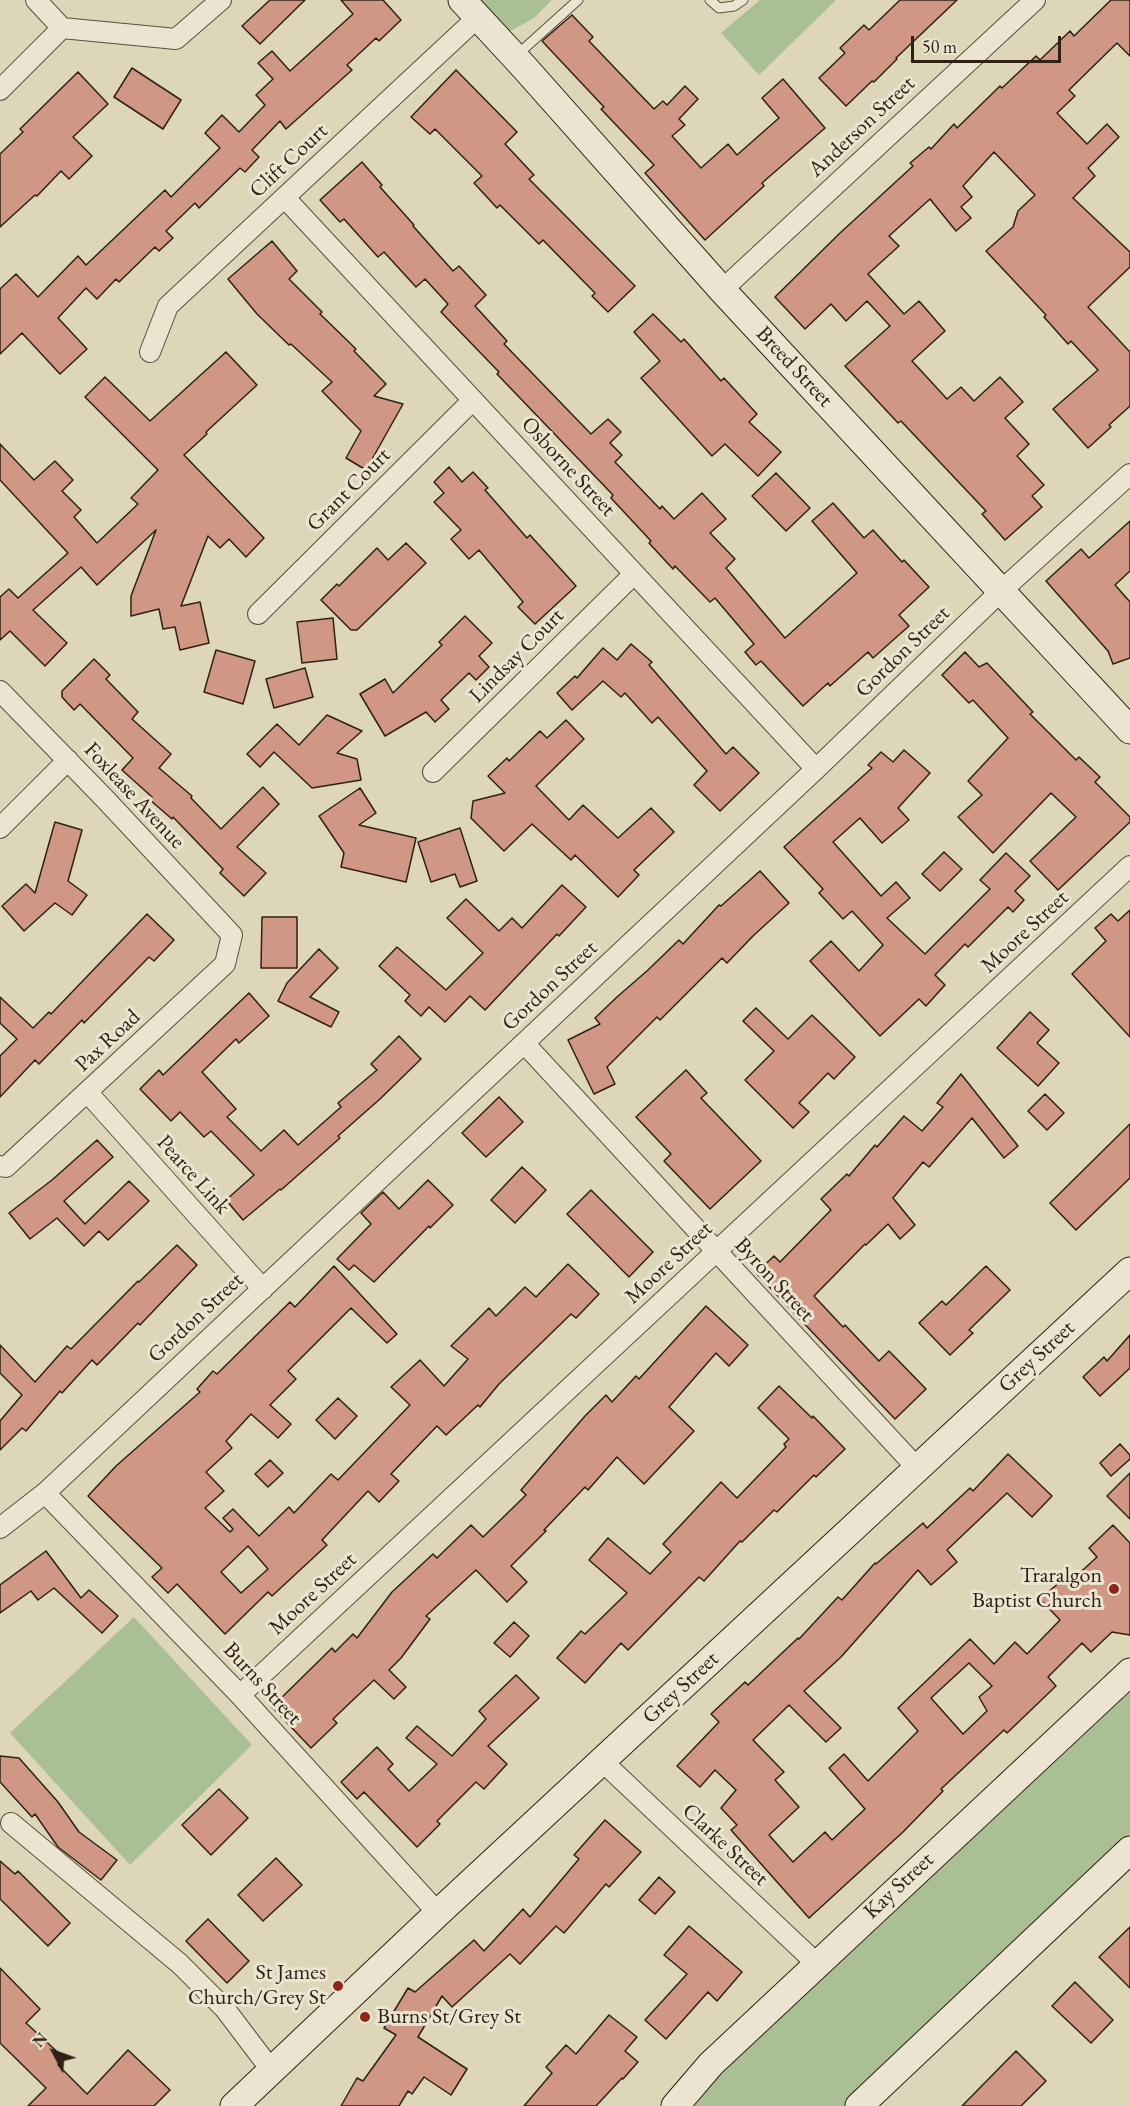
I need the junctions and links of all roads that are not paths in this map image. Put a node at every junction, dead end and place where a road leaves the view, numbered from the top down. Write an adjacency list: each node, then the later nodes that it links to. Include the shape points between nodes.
1 (36, 0): 8 (street)
2 (221, 0): 8 (street, via 176,39)
3 (578, 0): 9 (lane)
4 (710, 0): 5 (lane, via 718,8 734,6)
5 (742, 0)
6 (1035, 0): 12 (street, Anderson Street)
7 (470, 8): 9 (street, Breed Street); 11 (street, Clift Court)
8 (62, 28): 10 (street)
9 (516, 57): 12 (street, Breed Street)
10 (0, 90)
11 (285, 198): 13 (street, Clift Court, via 168,306); 14 (street, Osborne Street)
12 (722, 290): 17 (street, Breed Street)
13 (150, 352)
14 (473, 400): 16 (street, Osborne Street); 18 (street, Grant Court)
15 (1130, 474): 17 (street, Gordon Street)
16 (634, 574): 22 (street, Osborne Street); 23 (street, Lindsay Court)
17 (1001, 591): 20 (street, Breed Street); 22 (street, Gordon Street)
18 (258, 614)
19 (0, 691): 21 (street, Foxlease Avenue)
20 (1130, 729)
21 (68, 760): 24 (street); 26 (street, Foxlease Avenue)
22 (816, 770): 27 (street, Gordon Street)
23 (433, 772)
24 (0, 828)
25 (1130, 866): 30 (street, Moore Street)
26 (232, 935): 28 (street, Pax Road, via 225,964)
27 (524, 1043): 30 (street, Byron Street); 32 (street, Gordon Street)
28 (87, 1093): 29 (street, Pax Road, via 6,1167); 32 (street, Pearce Link)
29 (0, 1166)
30 (716, 1253): 33 (street, Byron Street); 37 (street, Moore Street)
31 (1130, 1272): 33 (street, Grey Street)
32 (263, 1289): 34 (street, Gordon Street)
33 (917, 1468): 38 (street, Grey Street)
34 (45, 1493): 35 (street, Gordon Street); 37 (street, Burns Street)
35 (0, 1528)
36 (1130, 1672): 42 (street, Kay Street)
37 (240, 1695): 41 (street, Burns Street)
38 (602, 1761): 41 (street, Grey Street); 42 (street, Clarke Street)
39 (11, 1823): 43 (street, via 180,1964 225,2009)
40 (1130, 1850): 46 (street)
41 (438, 1913): 43 (street, Grey Street)
42 (816, 1963): 45 (street, Kay Street, via 711,2064)
43 (272, 2071): 44 (street, Grey Street)
44 (234, 2106)
45 (675, 2106)
46 (859, 2106)

